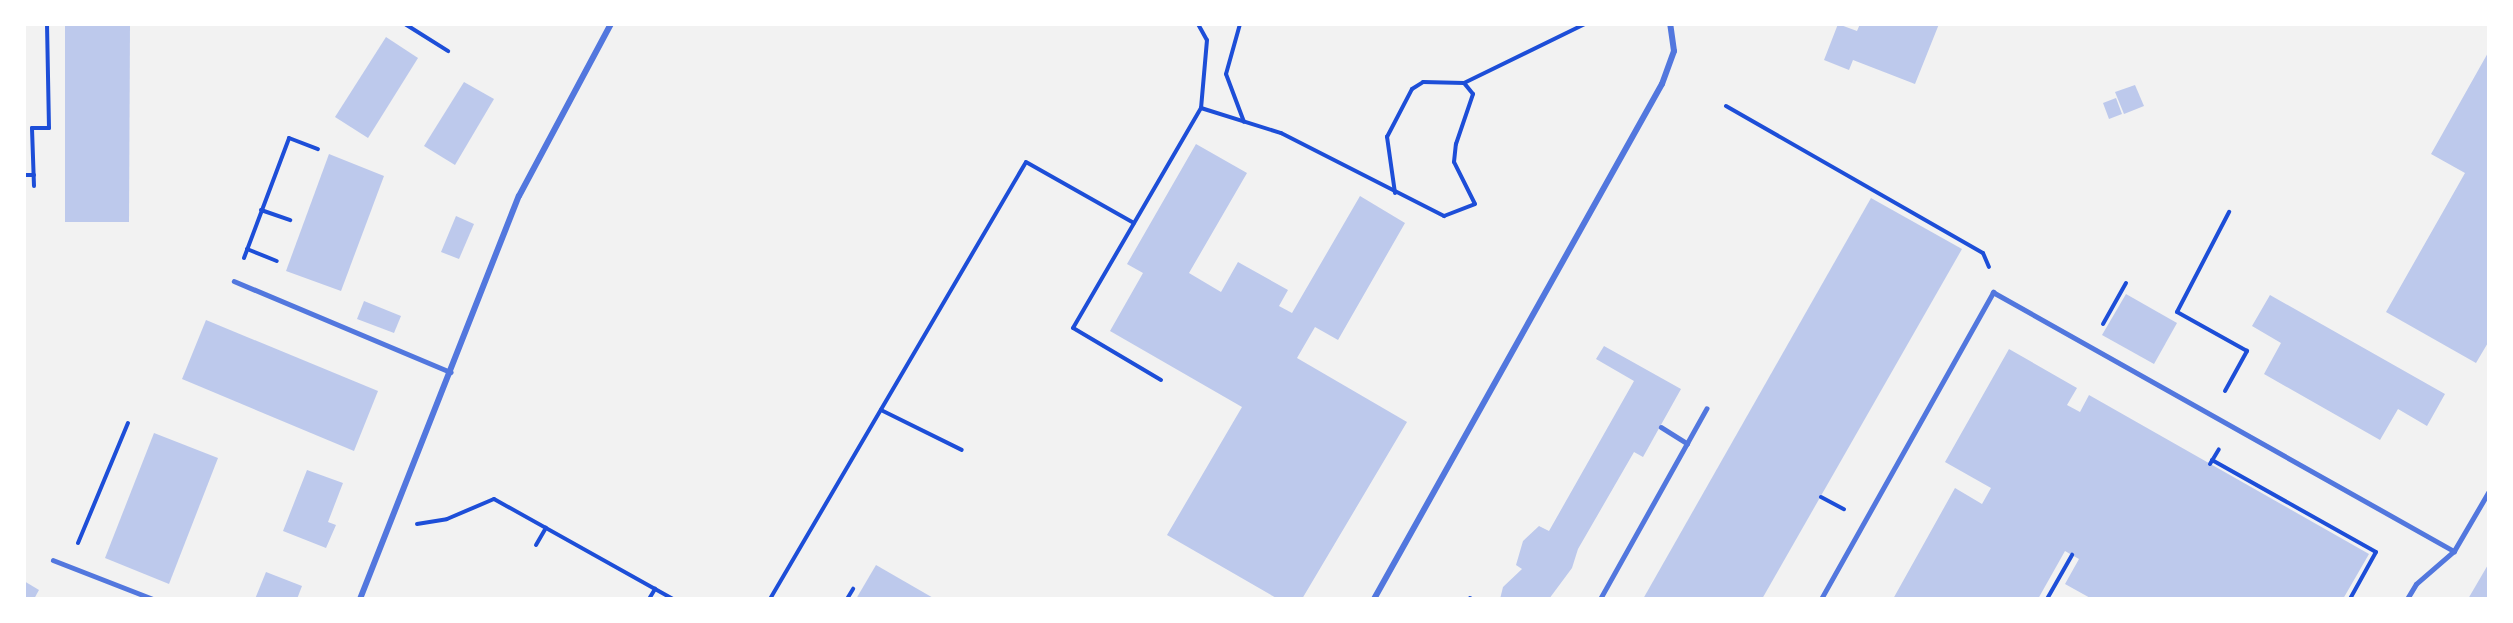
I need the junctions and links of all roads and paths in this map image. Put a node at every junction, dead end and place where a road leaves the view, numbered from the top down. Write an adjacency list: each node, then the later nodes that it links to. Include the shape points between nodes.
1 (47, 24): 15 (path, via 50,128 32,128)
2 (405, 24): 8 (path)
3 (611, 24): 28 (street, via 519,196)
4 (1198, 24): 11 (path, via 1207,40)
5 (1240, 24): 12 (path, via 1226,74)
6 (1584, 24): 9 (path)
7 (1670, 24): 54 (street, via 1674,51 1662,84)
8 (447, 51)
9 (1464, 83): 17 (path, via 1423,82 1412,89 1387,137); 17 (path, via 1473,94 1454,162 1474,204 1444,216)
10 (1726, 106): 22 (path)
11 (1201, 108): 12 (path); 21 (path)
12 (1244, 123): 17 (path, via 1281,133)
13 (318, 149): 18 (path, via 289,138)
14 (24, 175): 15 (path)
15 (34, 175): 16 (path)
16 (34, 186)
17 (1395, 193)
18 (261, 210): 20 (path); 23 (path)
19 (2229, 212): 32 (path, via 2177,312 2247,351)
20 (290, 220)
21 (1134, 223): 29 (path, via 1073,327); 31 (path, via 1026,162)
22 (1973, 247)
23 (247, 249): 24 (path); 25 (path)
24 (277, 261)
25 (234, 281): 28 (lane)
26 (2126, 283): 27 (path)
27 (2090, 348): 32 (lane); 56 (lane, via 1993,292)
28 (451, 372): 39 (street)
29 (1161, 380)
30 (1706, 409): 35 (lane)
31 (881, 410): 36 (path); 52 (path)
32 (2211, 415): 42 (lane)
33 (128, 423): 45 (path)
34 (1661, 427): 35 (lane)
35 (1687, 442): 55 (lane)
36 (962, 450)
37 (2212, 460): 58 (path, via 2376,552)
38 (2489, 490): 42 (lane)
39 (392, 521): 40 (path, via 414,525 447,519 494,499); 49 (street)
40 (546, 528): 41 (path); 46 (path)
41 (536, 545)
42 (2454, 551): 59 (lane, via 2416,584)
43 (2072, 555): 57 (path)
44 (53, 560): 45 (lane)
45 (69, 566): 48 (lane)
46 (655, 589): 50 (path); 51 (path)
47 (853, 589): 53 (path)
48 (153, 599)
49 (360, 599)
50 (649, 599)
51 (673, 599)
52 (770, 599)
53 (847, 599)
54 (1374, 599)
55 (1600, 599)
56 (1821, 599)
57 (2047, 599)
58 (2350, 599)
59 (2408, 599)

